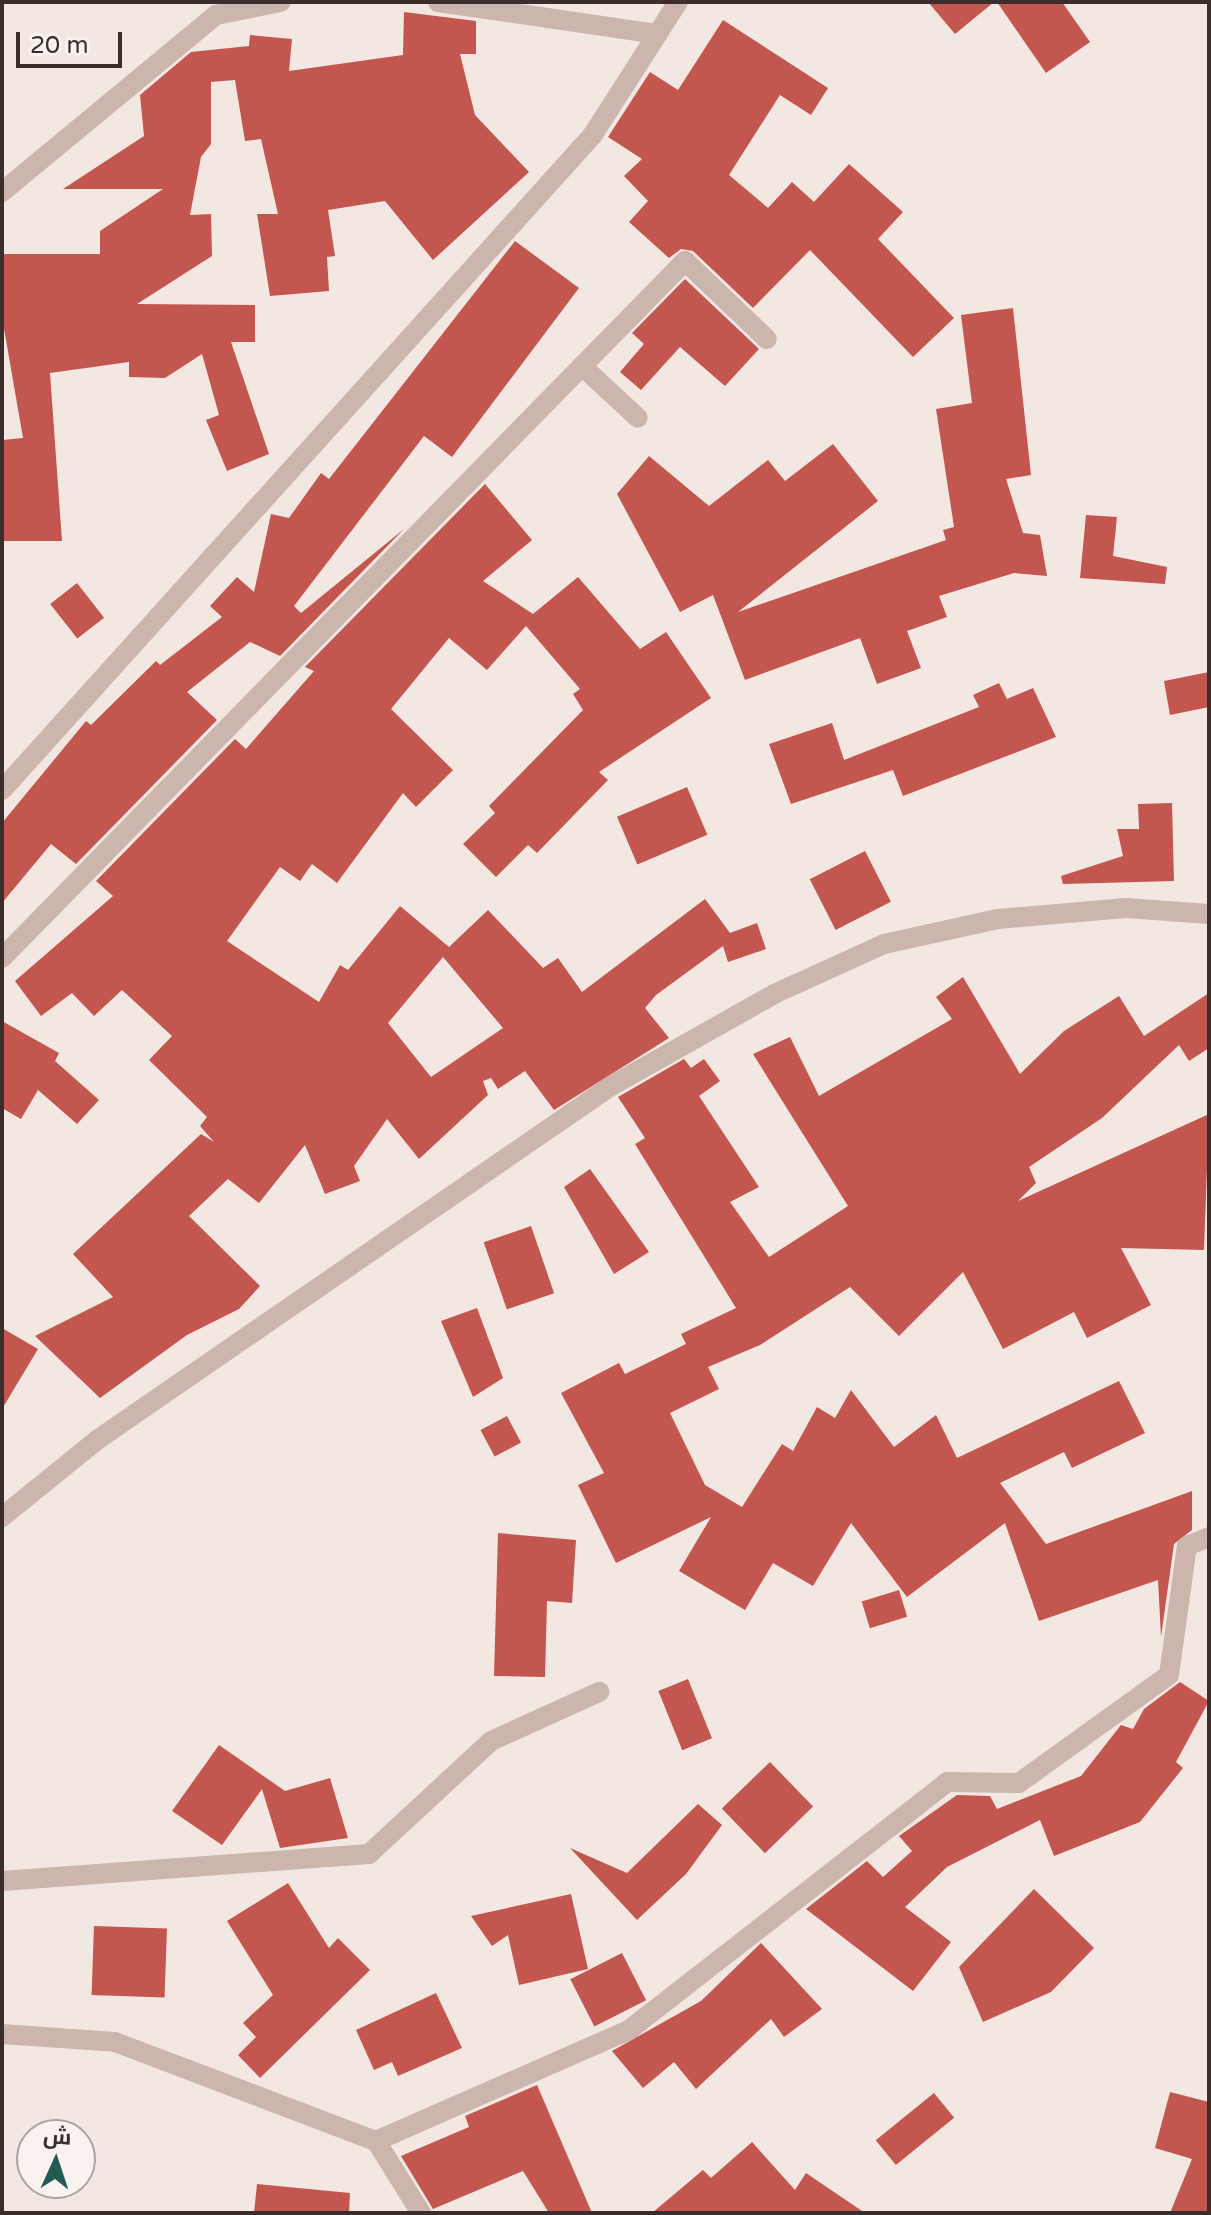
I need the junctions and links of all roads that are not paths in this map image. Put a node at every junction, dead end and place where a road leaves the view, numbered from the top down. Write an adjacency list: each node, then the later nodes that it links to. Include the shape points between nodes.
1 (281, 2): 5 (street, via 216,15)
2 (438, 2): 4 (street)
3 (678, 2): 4 (street)
4 (658, 34): 9 (street, via 592,136)
5 (2, 192)
6 (767, 339): 7 (street, via 685,261)
7 (582, 366): 8 (street); 11 (street)
8 (638, 418)
9 (2, 790)
10 (1209, 914): 12 (street, via 1126,908 998,919 884,944 774,994 611,1086 97,1440)
11 (2, 958)
12 (2, 1517)
13 (1209, 1537): 17 (street, via 1187,1546 1169,1675 1019,1783 947,1782 629,2030)
14 (599, 1692): 15 (street, via 491,1741 369,1854)
15 (2, 1881)
16 (2, 2034): 17 (street, via 115,2042)
17 (376, 2141): 18 (street)
18 (421, 2213)

